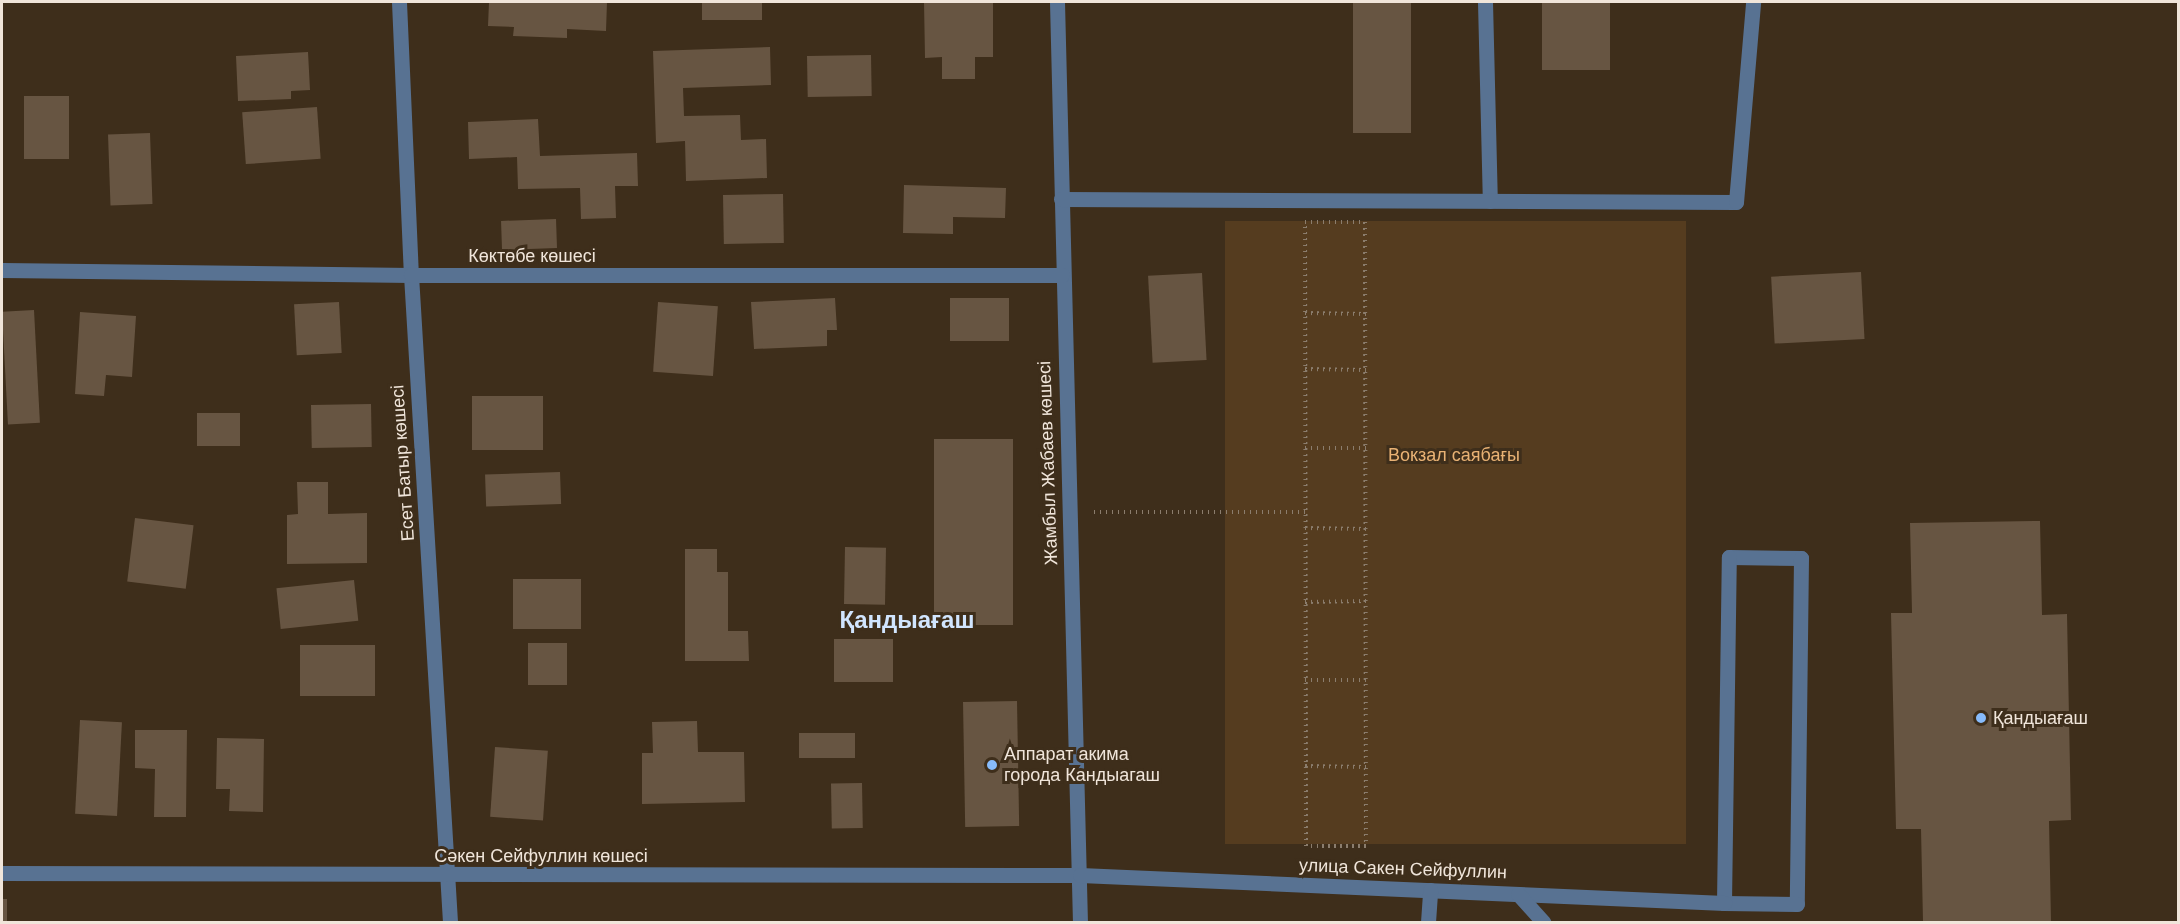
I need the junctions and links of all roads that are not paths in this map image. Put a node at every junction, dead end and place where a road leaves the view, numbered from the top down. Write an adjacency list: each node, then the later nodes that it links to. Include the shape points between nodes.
1 (399, 2): 8 (street, Есет Батыр көшесі)
2 (1057, 2): 5 (street, Жамбыл Жабаев көшесі)
3 (1485, 2): 6 (street)
4 (1753, 2): 6 (street, via 1736,202)
5 (1061, 199): 6 (street); 9 (street, Жамбыл Жабаев көшесі)
6 (1490, 201)
7 (2, 270): 8 (street, Көктөбе көшесі)
8 (411, 275): 9 (street, Көктөбе көшесі); 12 (street, Есет Батыр көшесі)
9 (1062, 275): 11 (street, Жамбыл Жабаев көшесі)
10 (2, 873): 12 (street, Сәкен Сейфуллин көшесі)
11 (1080, 875): 12 (street, Сәкен Сейфуллин көшесі); 13 (street, улица Сакен Сейфуллин); 17 (street, Жамбыл Жабаев көшесі)
12 (450, 876): 16 (street, Есет Батыр көшесі)
13 (1430, 890): 14 (street, улица Сакен Сейфуллин); 18 (street)
14 (1518, 894): 15 (street, улица Сакен Сейфуллин); 19 (street)
15 (1724, 903): 15 (street, улица Сакен Сейфуллин, via 1729,557 1801,558 1797,904)
16 (450, 922)
17 (1080, 922)
18 (1428, 922)
19 (1543, 922)

